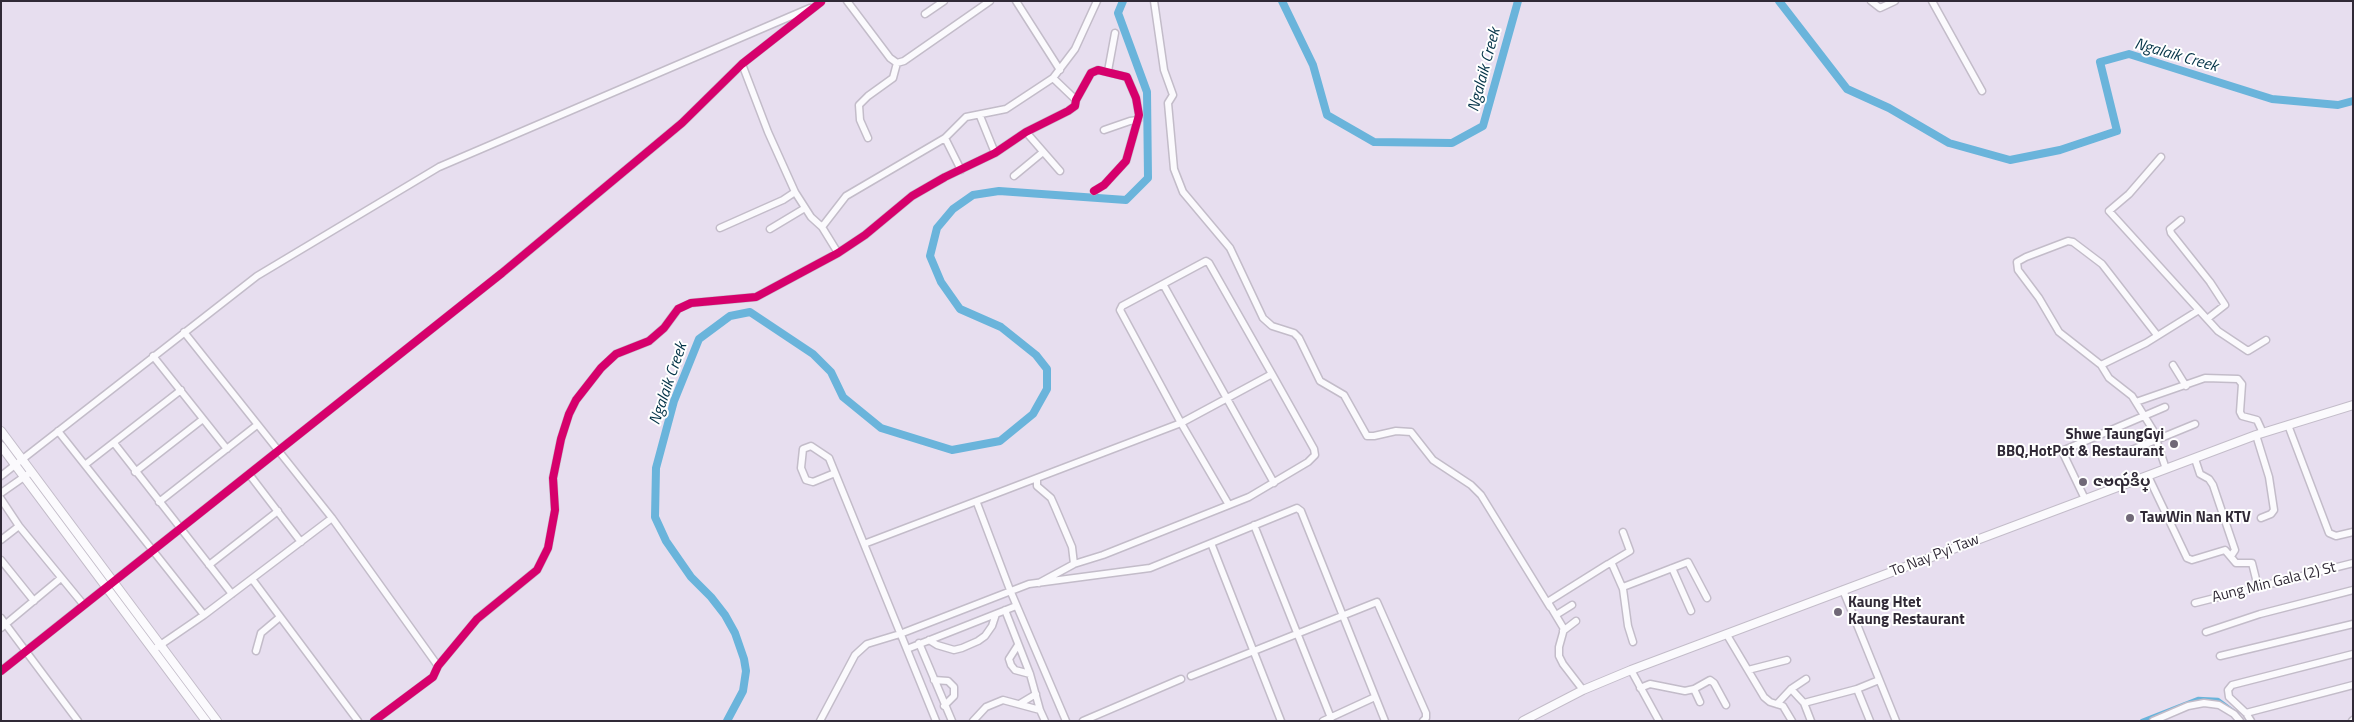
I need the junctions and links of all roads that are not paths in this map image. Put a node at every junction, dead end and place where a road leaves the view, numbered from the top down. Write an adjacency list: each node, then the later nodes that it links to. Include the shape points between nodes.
1 (847, 1): 13 (street)
2 (944, 1): 11 (street)
3 (990, 1): 13 (street)
4 (1016, 1): 15 (street)
5 (1097, 1): 15 (street, via 1075,50)
6 (1154, 1): 126 (street, via 1164,70 1173,95 1168,103 1174,169 1183,192 1230,248 1264,318 1272,326 1300,338 1320,381 1344,396 1367,436 1412,432 1433,460 1481,495)
7 (1871, 1): 8 (street, via 1880,8)
8 (1895, 1)
9 (1932, 1): 18 (street)
10 (822, 2): 14 (street); 43 (street, via 439,167 257,276)
11 (925, 14)
12 (1115, 33): 16 (street)
13 (897, 63): 24 (street, via 893,78 860,105 860,120)
14 (742, 64): 33 (street); 69 (street, via 682,123 502,273)
15 (1060, 70): 17 (street)
16 (1108, 71): 19 (street, via 1092,73); 21 (street, via 1127,77 1136,98)
17 (1053, 78): 19 (street); 20 (street, via 1006,109)
18 (1982, 91)
19 (1076, 100): 23 (street, via 1075,106 1068,111)
20 (980, 116): 25 (street, via 966,117); 27 (street)
21 (1138, 120): 22 (street); 32 (street, via 1126,161)
22 (1104, 130)
23 (1026, 132): 26 (street); 27 (street)
24 (868, 138)
25 (945, 138): 29 (street); 36 (street, via 846,196)
26 (1043, 152): 30 (street); 31 (street)
27 (995, 153): 29 (street)
28 (2161, 157): 41 (street, via 2129,194 2109,211)
29 (961, 170): 39 (street, via 912,196)
30 (1060, 171)
31 (1014, 176)
32 (1094, 191)
33 (795, 192): 34 (street); 37 (street)
34 (805, 208): 36 (street); 38 (street)
35 (2181, 220): 42 (street, via 2170,230 2225,305)
36 (822, 227): 39 (street)
37 (720, 228)
38 (770, 229)
39 (838, 253): 155 (street, via 756,297 691,303 678,309 664,328 649,340 616,354 601,368 576,400 560,440 553,478 555,510 552,529 548,548 537,570 477,618)
40 (1163, 284): 49 (street, via 1208,261); 52 (street); 58 (street, via 1120,310)
41 (2199, 310): 42 (street); 44 (street)
42 (2207, 319): 45 (street, via 2248,351)
43 (184, 332): 46 (street); 60 (street)
44 (2157, 335): 47 (street); 47 (street, via 2102,264 2074,242 2068,241 2017,262 2018,270 2040,298 2059,332)
45 (2266, 340)
46 (153, 356): 51 (street); 63 (street)
47 (2101, 365): 53 (street, via 2109,378)
48 (2173, 365): 50 (street)
49 (1272, 374): 52 (street); 83 (street, via 1315,452 1311,460)
50 (2186, 386): 53 (street); 64 (street, via 2205,378 2238,379 2242,384 2240,412 2242,416 2257,420)
51 (181, 390): 57 (street); 66 (street)
52 (1227, 399): 58 (street); 83 (street)
53 (2136, 402): 56 (street)
54 (2353, 405): 61 (main road, To Nay Pyi Taw)
55 (2165, 407): 56 (street)
56 (2145, 416): 65 (street); 86 (street, via 2062,451)
57 (203, 419): 68 (street); 76 (street)
58 (1181, 424): 82 (street); 89 (street)
59 (2195, 424): 65 (street)
60 (257, 425): 68 (street); 69 (street)
61 (2288, 425): 64 (main road, To Nay Pyi Taw); 97 (street, via 2329,533 2336,536)
62 (1, 431): 72 (main road)
63 (58, 431): 72 (street); 73 (street)
64 (2259, 434): 71 (main road, To Nay Pyi Taw); 92 (street, via 2274,510)
65 (2157, 439): 70 (street); 75 (street)
66 (114, 443): 73 (street); 76 (street)
67 (1, 446): 74 (main road)
68 (227, 449): 87 (street)
69 (278, 451): 79 (street); 91 (street)
70 (2129, 451)
71 (2195, 458): 75 (main road, To Nay Pyi Taw); 103 (street, via 2200,474 2210,479 2213,485 2235,550)
72 (23, 460): 74 (street); 78 (main road)
73 (86, 464): 102 (street)
74 (16, 465): 78 (main road); 80 (street)
75 (2166, 469): 81 (main road, To Nay Pyi Taw)
76 (135, 472): 87 (street)
77 (834, 473): 77 (street, via 813,482 806,480 801,468 803,449 811,446 827,456); 101 (street)
78 (28, 474): 84 (street); 113 (main road)
79 (250, 474): 90 (street); 95 (street)
80 (1, 476)
81 (2148, 476): 86 (main road, To Nay Pyi Taw); 103 (street, via 2187,558 2192,560 2224,550)
82 (1037, 480): 88 (street); 107 (street, via 1055,507 1072,547)
83 (1274, 483): 89 (street)
84 (1, 493)
85 (1, 499): 94 (street)
86 (2085, 499): 117 (main road, To Nay Pyi Taw)
87 (159, 502): 95 (street)
88 (977, 503): 101 (street); 116 (street)
89 (1229, 505): 107 (street)
90 (278, 511): 99 (street); 106 (street)
91 (332, 518): 99 (street); 155 (street)
92 (2260, 518)
93 (1254, 524): 100 (street); 131 (street, via 1295,508 1300,510); 141 (street)
94 (19, 526): 98 (street); 110 (street)
95 (180, 529): 102 (street); 106 (street)
96 (1623, 532): 105 (street, via 1630,551)
97 (2353, 532)
98 (1, 540)
99 (301, 542): 111 (street)
100 (1211, 543): 112 (street, via 1150,568); 151 (street)
101 (864, 544): 140 (street)
102 (152, 550): 113 (street); 130 (street)
103 (2231, 556): 115 (street, via 2236,563 2252,563)
104 (1, 560): 121 (street)
105 (1610, 563): 114 (street); 126 (street, via 1549,601)
106 (209, 564): 119 (street)
107 (1074, 564): 112 (street)
108 (2353, 564): 115 (street, Aung Min Gala (2) St)
109 (1672, 568): 114 (street); 120 (street, via 1690,562); 128 (street)
110 (62, 578): 121 (street); 123 (street)
111 (252, 579): 119 (street); 133 (street)
112 (1039, 583): 116 (street)
113 (109, 584): 123 (street); 147 (main road)
114 (1623, 587): 144 (street)
115 (2258, 587): 122 (street, Aung Min Gala (2) St)
116 (1010, 590): 125 (street); 140 (street)
117 (1844, 590): 142 (main road, To Nay Pyi Taw); 164 (street)
118 (2353, 590): 139 (street)
119 (232, 594): 130 (street)
120 (1707, 598)
121 (34, 601): 137 (street)
122 (2195, 603)
123 (83, 604): 149 (street)
124 (1572, 605): 132 (street)
125 (1016, 606): 127 (street); 194 (street)
126 (1550, 607): 132 (street)
127 (1005, 610): 129 (street); 146 (street)
128 (1691, 611)
129 (996, 614): 143 (street); 143 (street, via 985,636 962,648 954,650)
130 (204, 615): 147 (street)
131 (1342, 615): 141 (street); 172 (street); 199 (street, via 1378,603 1426,713)
132 (1556, 615): 138 (street)
133 (280, 617): 150 (street, via 270,632 262,633); 187 (street)
134 (1, 618): 137 (street)
135 (1576, 621): 138 (street)
136 (2353, 624): 153 (street)
137 (4, 626): 149 (street)
138 (1564, 631): 170 (street, via 1559,656)
139 (2206, 632)
140 (900, 634): 148 (street); 189 (street, via 867,644 855,655)
141 (1297, 634): 151 (street); 181 (street)
142 (1727, 635): 156 (main road, To Nay Pyi Taw); 157 (street)
143 (929, 640): 145 (street)
144 (1633, 642)
145 (919, 643): 148 (street); 163 (street)
146 (1018, 645): 159 (street); 159 (street, via 1009,659 1011,665)
147 (156, 648): 185 (main road); 186 (main road)
148 (907, 648): 190 (street)
149 (27, 650): 158 (street); 184 (street)
150 (256, 651)
151 (1254, 651): 160 (street); 196 (street)
152 (2353, 654): 180 (street, via 2230,687 2229,697)
153 (2220, 656)
154 (1787, 660): 157 (street)
155 (438, 666): 188 (street, via 432,677)
156 (1631, 670): 166 (street); 170 (main road, To Nay Pyi Taw)
157 (1748, 670): 176 (street, via 1764,697)
158 (1, 671)
159 (1030, 674): 171 (street)
160 (1191, 676)
161 (1181, 679): 182 (street)
162 (1806, 679): 168 (street)
163 (934, 680): 178 (street); 178 (street, via 948,681 954,687 954,696)
164 (1879, 680): 169 (street); 204 (street)
165 (2353, 685): 180 (street)
166 (1640, 688): 167 (street, via 1650,684 1682,692); 201 (street)
167 (1694, 689): 173 (street); 177 (street, via 1713,680)
168 (1791, 689): 175 (street); 176 (street)
169 (1857, 689): 175 (street); 183 (street)
170 (1583, 690): 200 (main road, To Nay Pyi Taw)
171 (1036, 694): 174 (street); 179 (street)
172 (1375, 697): 181 (street); 198 (street)
173 (1700, 702)
174 (1021, 703): 179 (street); 192 (street, via 1003,700 986,707)
175 (1804, 703): 203 (street)
176 (1776, 704): 202 (street, via 1785,708)
177 (1726, 705)
178 (944, 706): 191 (street)
179 (1040, 710): 193 (street)
180 (2246, 713): 207 (street)
181 (1330, 718): 197 (street)
182 (1093, 719): 195 (street)
183 (1869, 720)
184 (78, 721)
185 (206, 721)
186 (217, 721)
187 (358, 721)
188 (374, 721)
189 (820, 721)
190 (936, 721)
191 (952, 721)
192 (973, 721)
193 (1044, 721)
194 (1066, 721)
195 (1083, 721)
196 (1281, 721)
197 (1323, 721)
198 (1384, 721)
199 (1424, 721)
200 (1523, 721)
201 (1659, 721)
202 (1792, 721)
203 (1811, 721)
204 (1896, 721)
205 (2153, 721): 206 (street, via 2204,703 2219,705)
206 (2240, 721)
207 (2252, 721)

